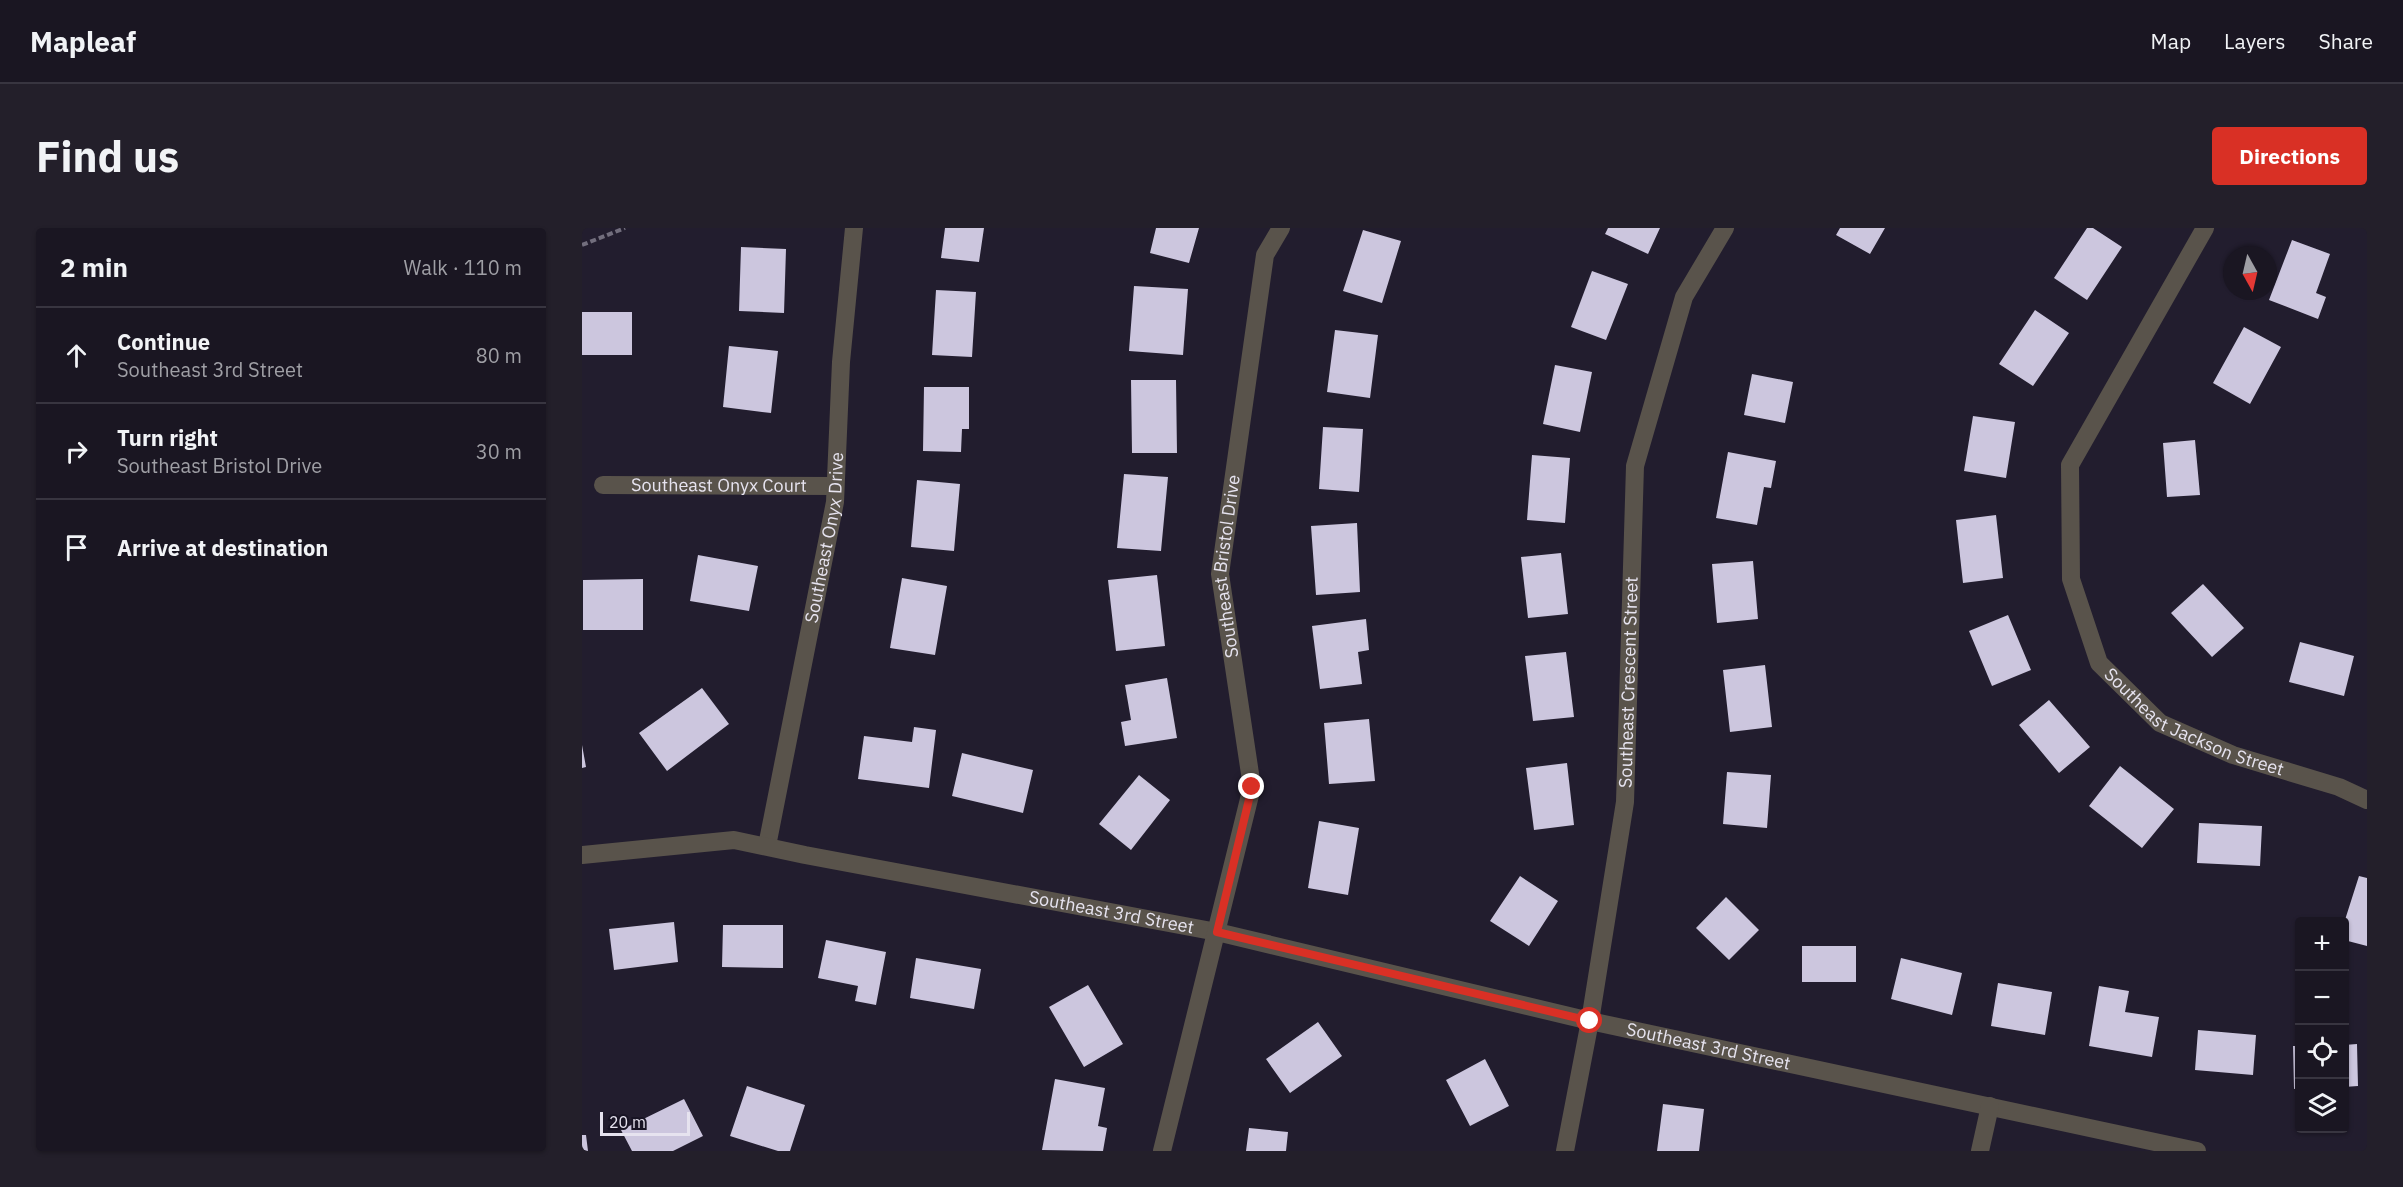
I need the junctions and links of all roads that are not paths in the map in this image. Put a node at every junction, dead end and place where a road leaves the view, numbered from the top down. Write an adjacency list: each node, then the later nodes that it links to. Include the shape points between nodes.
1 (855, 228): 6 (street, Southeast Onyx Drive, via 841,362)
2 (1281, 228): 10 (street, Southeast Bristol Drive, via 1265,255 1220,574 1252,787)
3 (1725, 228): 11 (street, Southeast Crescent Street, via 1684,297 1635,466 1625,801)
4 (2205, 228): 7 (street, Southeast Jackson Street, via 2070,465 2071,579 2099,663 2160,723 2233,755 2339,787)
5 (603, 485): 6 (street, Southeast Onyx Court)
6 (835, 486): 8 (street, Southeast Onyx Drive)
7 (2367, 800)
8 (767, 846): 9 (street, Southeast 3rd Street, via 734,840); 10 (street, Southeast 3rd Street)
9 (582, 855)
10 (1217, 932): 11 (street, Southeast 3rd Street); 13 (street, Southeast Bristol Drive)
11 (1590, 1021): 12 (street, Southeast 3rd Street); 14 (street, Southeast Crescent Street)
12 (1990, 1106): 15 (street); 16 (street, Southeast 3rd Street)
13 (1162, 1151)
14 (1565, 1151)
15 (1980, 1151)
16 (2197, 1151)

